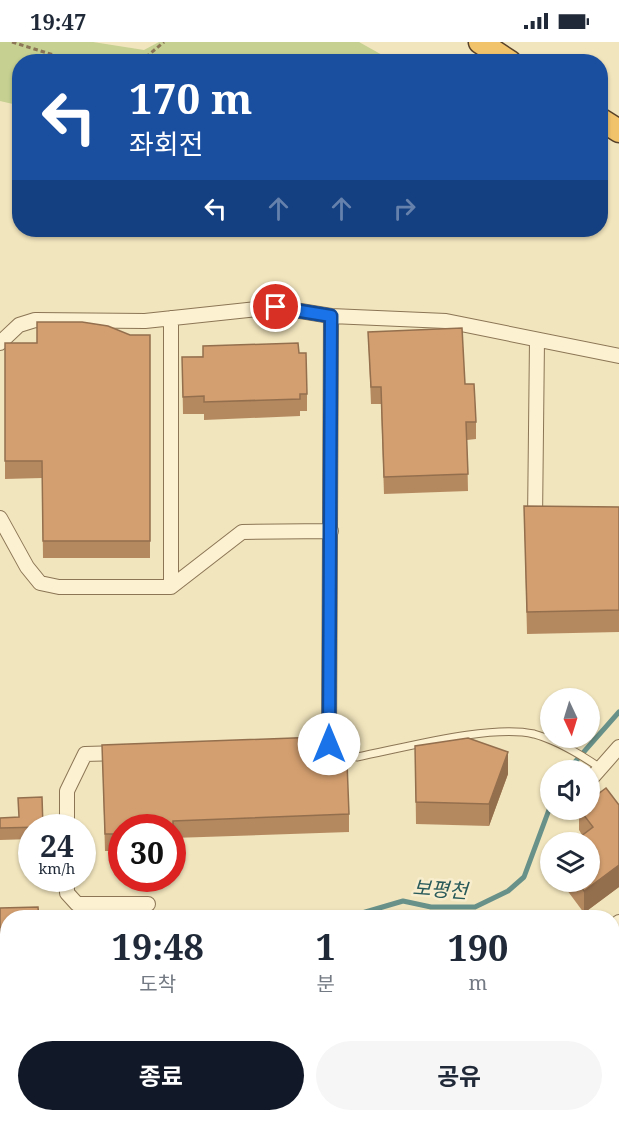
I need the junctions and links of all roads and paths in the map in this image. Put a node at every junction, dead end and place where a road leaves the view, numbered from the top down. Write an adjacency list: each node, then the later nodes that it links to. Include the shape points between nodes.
1 (12, 42): 4 (path)
2 (164, 42): 5 (path)
3 (480, 42): 6 (highway)
4 (50, 54)
5 (150, 54)
6 (498, 54)
7 (331, 316): 8 (street, via 276,307); 9 (street, via 446,321); 14 (street)
8 (171, 318): 10 (street, via 35,321 19,325); 15 (street)
9 (537, 340): 11 (street); 13 (street)
10 (0, 343)
11 (619, 357)
12 (0, 518): 15 (street, via 39,583 59,587)
13 (535, 520)
14 (331, 531): 15 (street, via 242,532); 16 (street, via 329,744)
15 (171, 587)
16 (306, 745)
17 (619, 747): 21 (street)
18 (132, 752): 22 (street, via 85,754 67,791)
19 (357, 757): 20 (lane, via 503,730 563,744)
20 (588, 760)
21 (600, 766)
22 (67, 814)
23 (67, 892): 24 (street, via 77,904)
24 (148, 904)

